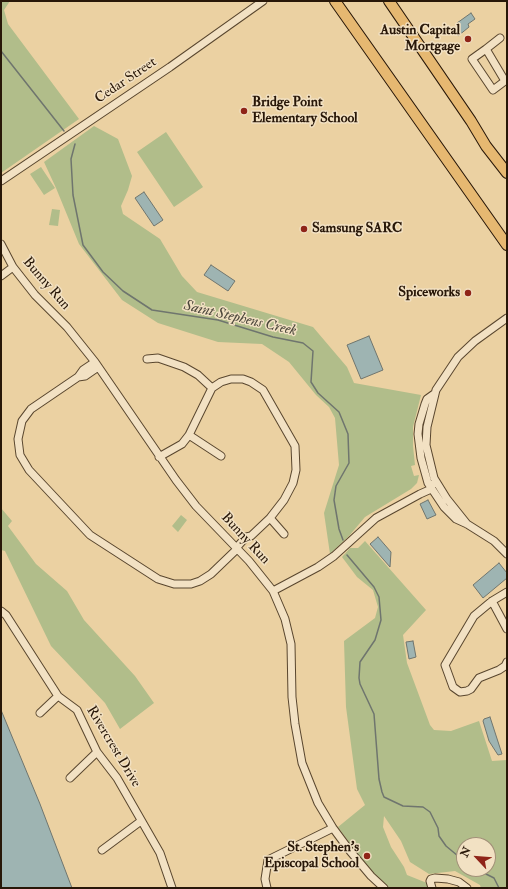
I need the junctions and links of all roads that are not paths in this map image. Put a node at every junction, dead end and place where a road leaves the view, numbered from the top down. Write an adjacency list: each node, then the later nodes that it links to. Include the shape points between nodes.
1 (263, 1): 8 (street, Cedar Street)
2 (336, 1): 10 (highway)
3 (389, 1): 7 (highway, via 486,146)
4 (500, 38): 5 (street)
5 (486, 49): 6 (street); 6 (street, via 472,58 493,90)
6 (506, 80)
7 (507, 173)
8 (1, 181)
9 (1, 244): 11 (street, Bunny Run)
10 (507, 245)
11 (13, 267): 12 (street); 15 (street, Bunny Run)
12 (1, 276)
13 (507, 318): 17 (street, via 458,357)
14 (146, 359): 16 (street, via 158,358 184,367)
15 (97, 365): 20 (street, Bunny Run); 28 (street, via 85,376 78,377 31,410 22,421 18,438 20,455 29,470 90,534 158,579 174,584 200,581)
16 (212, 388): 18 (street); 25 (street, via 231,379 243,379 258,386 263,390 295,446 296,470 293,484)
17 (434, 394): 21 (street, via 427,399 419,424 419,450); 22 (street, via 426,438)
18 (189, 435): 19 (street); 20 (street, via 182,444)
19 (221, 456)
20 (159, 457): 28 (street, Bunny Run, via 196,506)
21 (425, 474): 23 (street); 24 (street)
22 (434, 478): 23 (street); 26 (street)
23 (431, 488): 24 (street); 26 (street, via 444,507 456,519)
24 (420, 494): 30 (street, via 376,518 318,567)
25 (270, 518): 27 (street); 28 (street, via 251,536 246,537)
26 (467, 524): 29 (street, via 494,541)
27 (284, 534)
28 (237, 549): 30 (street, Bunny Run)
29 (507, 554)
30 (272, 591): 41 (street, Bunny Run, via 285,619 291,644 294,724 302,763 318,803)
31 (507, 592): 32 (street)
32 (492, 601): 34 (street); 35 (street, via 474,616 445,665 453,687 460,692 471,689 479,678 500,670)
33 (1, 611): 36 (street, Rivercrest Drive)
34 (507, 629)
35 (507, 662)
36 (58, 696): 37 (street); 38 (street, Rivercrest Drive, via 77,710)
37 (40, 713)
38 (97, 752): 39 (street); 40 (street, Rivercrest Drive, via 117,778)
39 (70, 778)
40 (141, 821): 42 (street); 43 (street, Rivercrest Drive, via 160,853)
41 (333, 828): 44 (street, via 268,860 265,879); 45 (street, Bunny Run, via 371,876)
42 (102, 850)
43 (172, 888)
44 (267, 888)
45 (384, 888)
46 (432, 888): 47 (street, via 430,881 435,878 454,880)
47 (466, 888)

